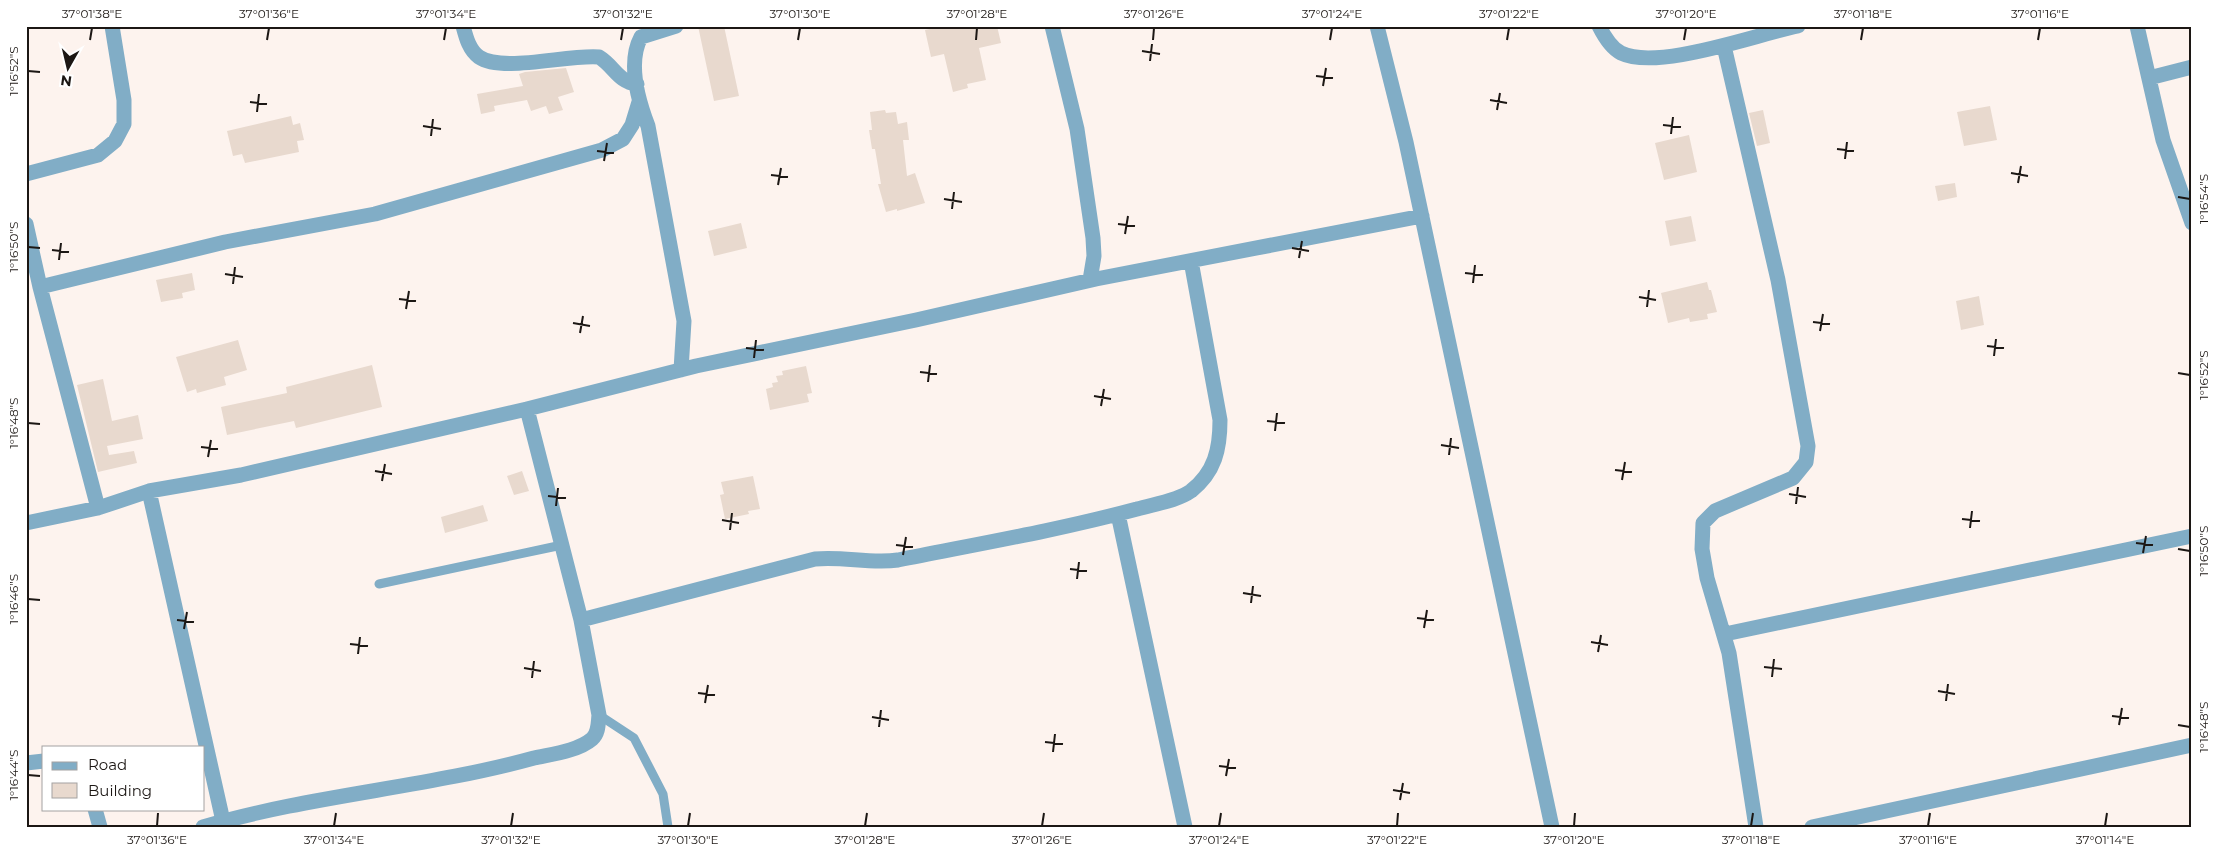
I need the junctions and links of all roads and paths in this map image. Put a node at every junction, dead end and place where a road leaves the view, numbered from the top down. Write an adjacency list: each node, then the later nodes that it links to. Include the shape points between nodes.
1 (112, 26): 14 (street, via 124,100 124,124 115,141 98,155)
2 (463, 26): 12 (street, via 468,44 479,57 491,62 599,57 627,83)
3 (676, 26): 12 (street, via 641,37 634,57)
4 (1052, 26): 19 (street, via 1077,129 1093,238)
5 (1377, 26): 15 (street)
6 (1599, 26): 9 (street, via 1604,37 1621,52 1639,57 1662,57)
7 (1798, 26): 9 (street)
8 (2136, 26): 11 (street)
9 (1724, 46): 31 (street, via 1778,280 1808,446 1806,462 1793,478 1715,512 1703,522 1702,549 1707,578)
10 (2192, 67): 11 (street)
11 (2148, 78): 16 (street, via 2163,140)
12 (637, 84): 13 (street)
13 (639, 102): 20 (street, via 632,125 623,139 602,150 375,214 225,242); 21 (street, via 648,126 684,321)
14 (26, 174)
15 (1422, 216): 18 (street); 43 (street)
16 (2192, 223)
17 (26, 224): 20 (street)
18 (1191, 261): 19 (street); 25 (street, via 1220,420 1216,457 1204,478 1190,492)
19 (1090, 280): 21 (street)
20 (40, 286): 24 (street)
21 (681, 370): 22 (street)
22 (527, 409): 23 (street, via 241,475); 28 (street)
23 (149, 491): 24 (street); 37 (street)
24 (98, 508): 26 (street)
25 (1118, 514): 30 (street, via 898,560 815,559); 42 (street)
26 (26, 524)
27 (2192, 536): 31 (street)
28 (562, 545): 29 (lane); 30 (street)
29 (379, 584)
30 (581, 620): 32 (street)
31 (1725, 634): 44 (street)
32 (599, 714): 37 (street, via 598,730 592,739 579,746 445,779 319,799); 41 (lane, via 634,738 663,794)
33 (2192, 745): 38 (street)
34 (42, 761): 35 (street)
35 (26, 763)
36 (95, 810): 39 (street)
37 (223, 821): 40 (street)
38 (1870, 821): 45 (street)
39 (100, 827)
40 (203, 827)
41 (668, 827)
42 (1185, 827)
43 (1552, 827)
44 (1756, 827)
45 (1812, 827)

